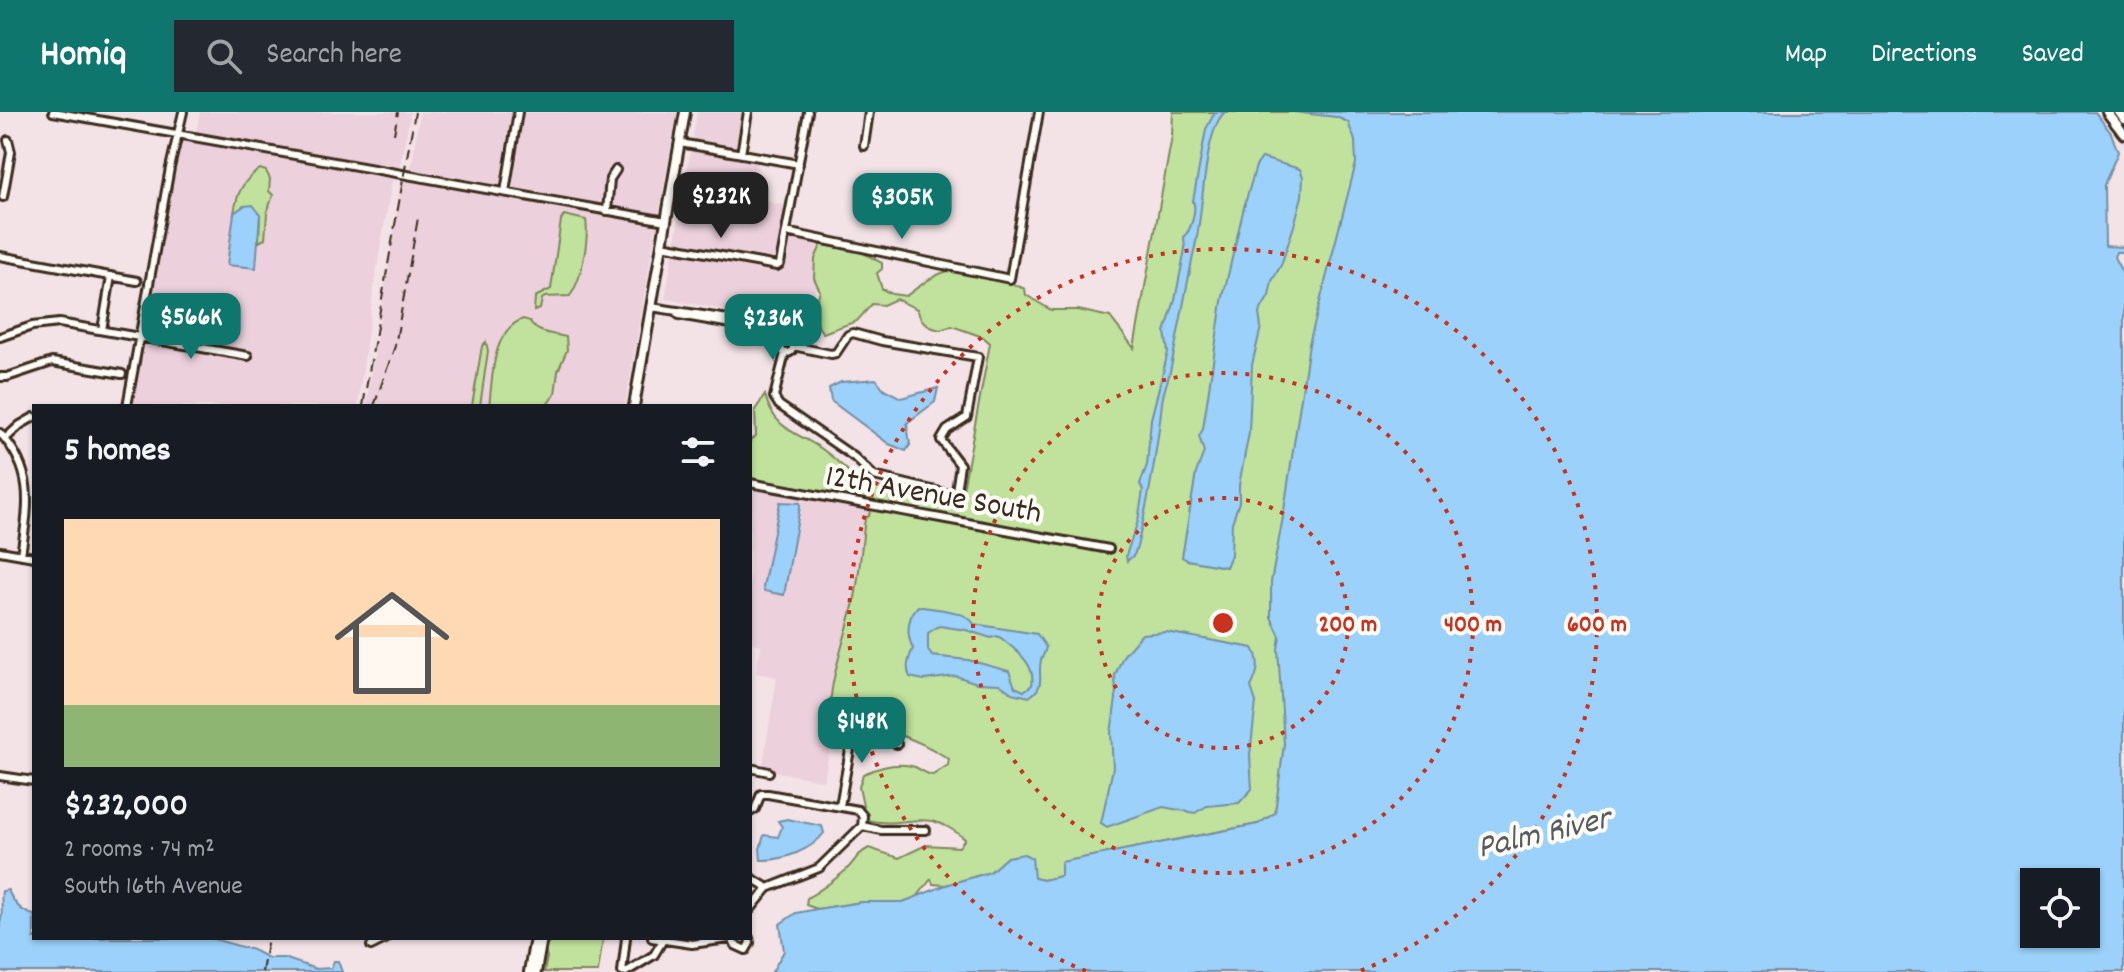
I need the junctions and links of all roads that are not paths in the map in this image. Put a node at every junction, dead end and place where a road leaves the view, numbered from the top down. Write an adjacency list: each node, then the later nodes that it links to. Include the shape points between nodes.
1 (53, 112): 13 (street)
2 (183, 112): 13 (street)
3 (518, 112): 21 (street)
4 (685, 112): 15 (main road)
5 (748, 112): 17 (street)
6 (808, 112): 18 (street)
7 (869, 112): 16 (street)
8 (1039, 112): 25 (street, via 1010,279)
9 (2107, 112): 11 (main road)
10 (2119, 112): 11 (main road)
11 (2121, 119): 12 (main road)
12 (2124, 134)
13 (179, 135): 21 (street); 33 (street)
14 (8, 140): 20 (street, via 11,152)
15 (680, 143): 17 (street); 24 (main road)
16 (864, 146)
17 (741, 154): 18 (street)
18 (799, 164): 25 (street)
19 (616, 170): 23 (street)
20 (4, 171): 22 (street)
21 (505, 192): 23 (street)
22 (3, 197)
23 (607, 211): 24 (street)
24 (666, 221): 26 (main road)
25 (786, 232): 26 (street, via 779,265)
26 (662, 245): 30 (main road)
27 (0, 256): 28 (street)
28 (111, 276): 29 (street); 31 (street)
29 (137, 281)
30 (651, 307): 34 (street, via 771,328); 41 (main road)
31 (102, 330): 32 (street, via 47,323); 33 (street)
32 (0, 337)
33 (139, 337): 37 (street); 40 (street)
34 (785, 341): 35 (street); 36 (street)
35 (793, 346): 36 (street); 36 (street, via 836,353 853,333 978,357 967,417 941,440 960,465 953,495 874,476 779,405 774,397)
36 (785, 353)
37 (248, 356)
38 (122, 374): 39 (street, via 52,362)
39 (0, 377)
40 (127, 404)
41 (634, 404)
42 (32, 418): 43 (street)
43 (2, 436): 45 (street)
44 (32, 471): 45 (street)
45 (24, 473): 47 (street)
46 (752, 483): 48 (street, 12th Avenue South)
47 (31, 509): 50 (street)
48 (1109, 549)
49 (0, 551): 50 (street)
50 (21, 555): 51 (street)
51 (32, 557)
52 (897, 744): 57 (street, via 853,733)
53 (752, 768): 54 (street)
54 (769, 772)
55 (0, 776): 56 (street)
56 (32, 781)
57 (840, 806): 58 (street, via 761,794); 59 (street, via 861,812)
58 (752, 811)
59 (862, 826): 60 (street); 62 (street, via 819,868)
60 (926, 830)
61 (752, 878): 62 (street)
62 (768, 888): 63 (street)
63 (752, 905)
64 (383, 940): 72 (street)
65 (535, 940): 73 (main road)
66 (542, 940): 74 (main road)
67 (626, 940): 75 (street)
68 (663, 940): 69 (street); 75 (street, via 654,955)
69 (726, 940)
70 (734, 940): 71 (street, via 746,950)
71 (748, 940)
72 (371, 946)
73 (529, 972)
74 (536, 972)
75 (624, 972)

